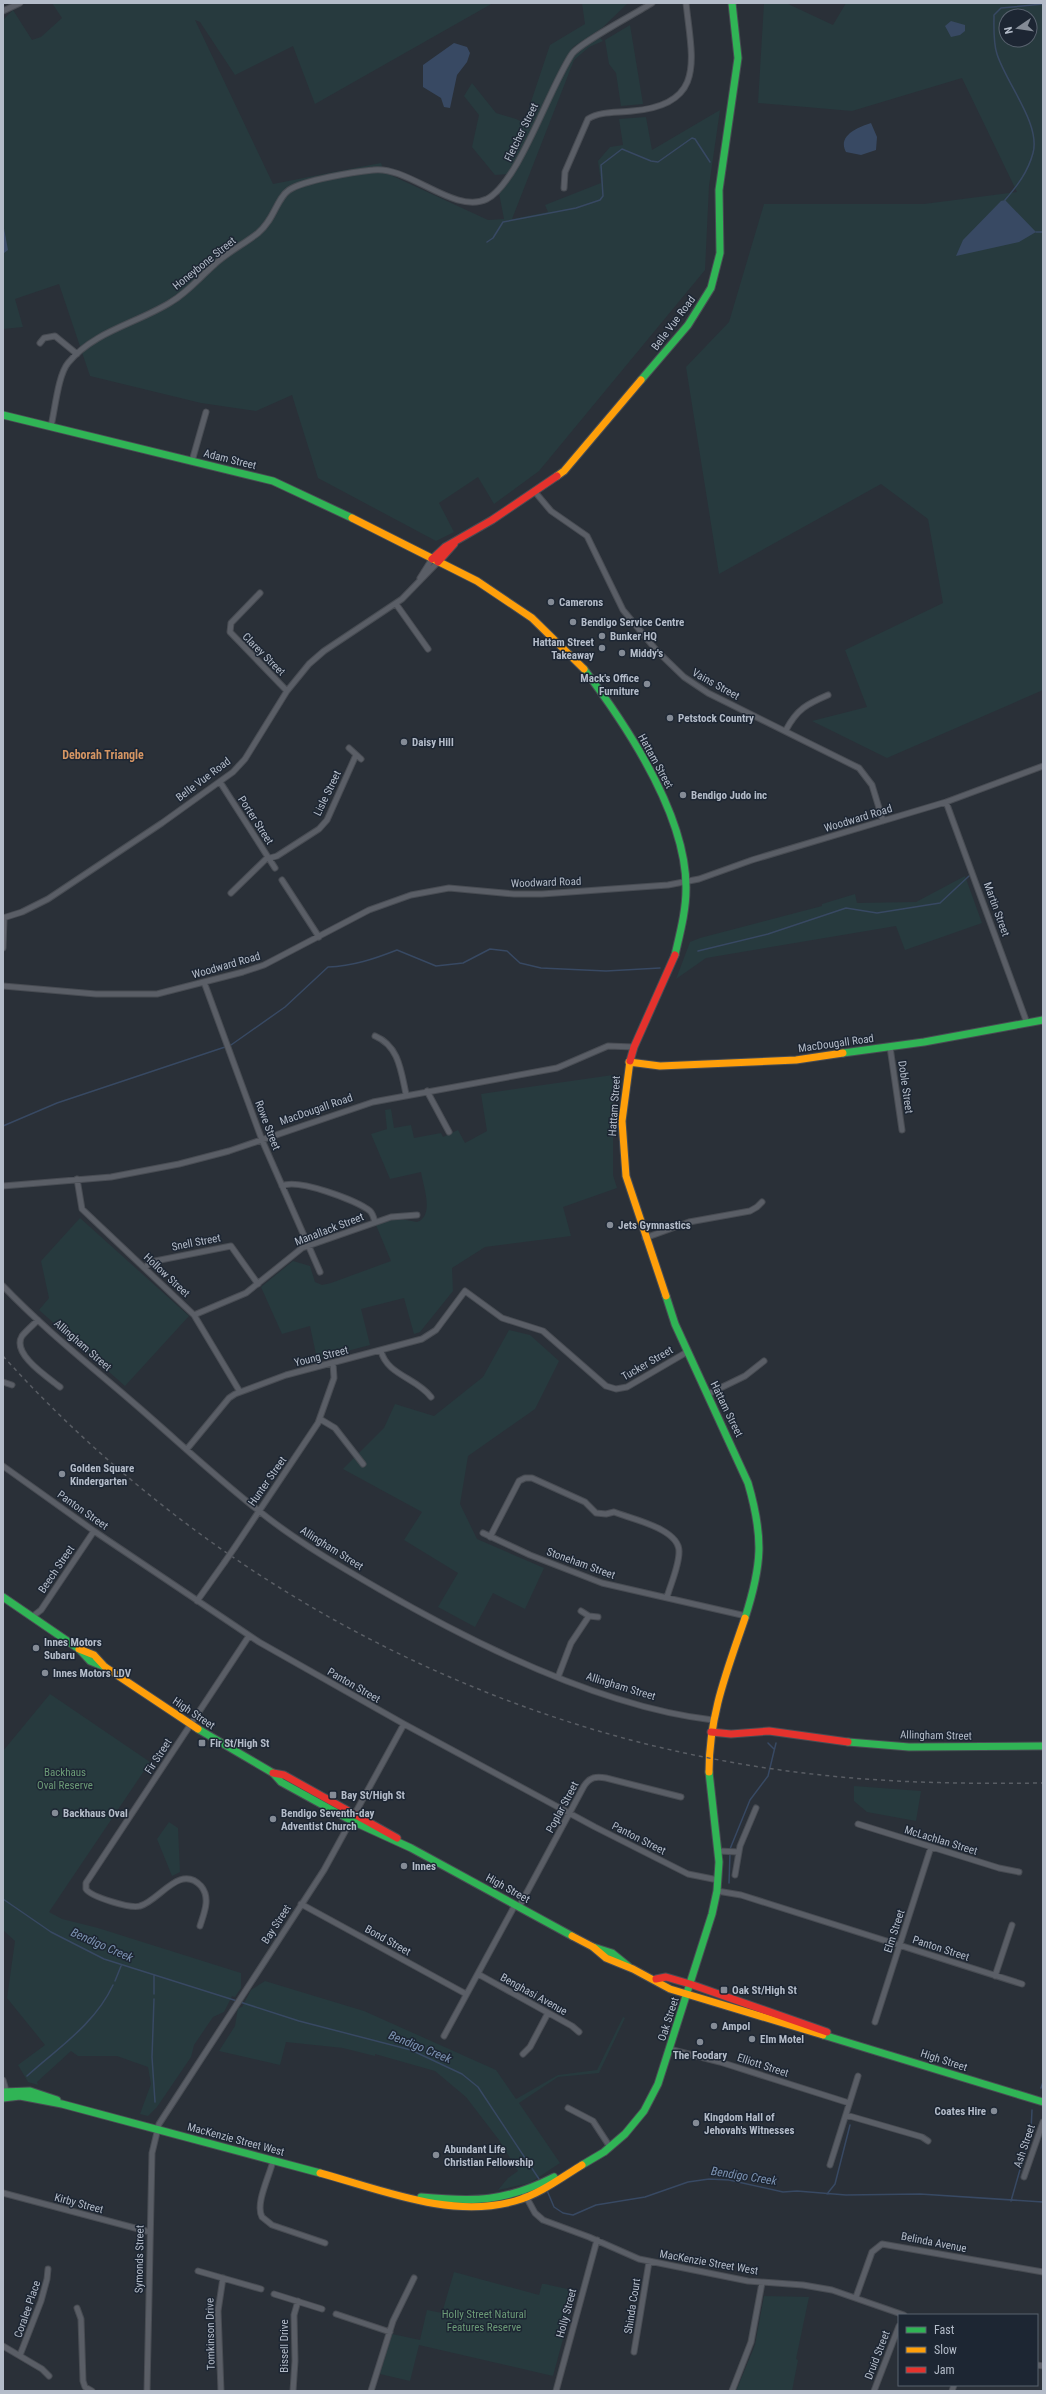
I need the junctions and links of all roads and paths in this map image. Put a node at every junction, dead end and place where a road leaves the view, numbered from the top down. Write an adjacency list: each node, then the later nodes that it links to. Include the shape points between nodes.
1 (20, 3): 5 (street)
2 (652, 3): 6 (street, Fletcher Street, via 576,50 512,173 492,196 476,202 460,199)
3 (686, 3): 7 (street, via 692,57 686,87 679,95 656,108 599,114 588,119 565,172)
4 (732, 3): 14 (main road, Belle Vue Road, via 737,69 720,190 720,253 711,288 688,324 594,438 564,471)
5 (4, 8)
6 (383, 169): 9 (street, Honeybone Street, via 354,173 290,189 281,198 276,213 265,227 219,261 189,290 168,304 105,335)
7 (564, 188)
8 (40, 343): 9 (street, via 44,338 55,336)
9 (77, 354): 12 (street, Honeybone Street, via 66,366)
10 (206, 412): 13 (street)
11 (3, 415): 12 (main road, Adam Street)
12 (51, 426): 13 (main road, Adam Street)
13 (192, 461): 15 (main road, Adam Street, via 280,484)
14 (535, 492): 15 (main road, Belle Vue Road, via 441,550); 21 (street, Vains Street, via 551,511 580,529 590,539 623,610 674,669 708,693)
15 (435, 560): 17 (street, Belle Vue Road); 32 (main road, Hattam Street, via 477,581 519,608 561,645 599,688 628,732 664,798 680,842)
16 (260, 593): 19 (street, Clarey Street, via 231,623 230,632)
17 (396, 604): 18 (street); 19 (street, Belle Vue Road, via 317,657)
18 (428, 649)
19 (287, 691): 26 (street, Belle Vue Road, via 245,759)
20 (828, 695): 21 (street, via 801,708 792,717)
21 (786, 730): 28 (street, Vains Street, via 860,768 872,785)
22 (349, 748): 23 (street)
23 (356, 756): 24 (street); 29 (street, Lisle Street, via 323,825 277,856)
24 (361, 759)
25 (1043, 766): 27 (street, Woodward Road)
26 (220, 782): 29 (street, Porter Street); 34 (street, Belle Vue Road, via 48,899 26,911)
27 (946, 802): 28 (street, Woodward Road); 40 (street, Martin Street)
28 (883, 821): 32 (street, Woodward Road)
29 (269, 857): 30 (street, Porter Street); 33 (street, Lisle Street)
30 (275, 868)
31 (282, 880): 35 (street)
32 (686, 882): 35 (street, Woodward Road, via 526,895 473,889 441,889 379,905); 42 (main road, Hattam Street, via 684,915 677,950)
33 (231, 893)
34 (3, 918): 36 (street, Belle Vue Road)
35 (319, 936): 37 (street, Woodward Road, via 264,965)
36 (3, 948)
37 (204, 982): 38 (street, Woodward Road, via 157,994 136,995); 49 (street, Rowe Street)
38 (3, 986)
39 (1043, 1020): 40 (main road, MacDougall Road)
40 (1027, 1023): 43 (main road, MacDougall Road)
41 (375, 1036): 46 (street, via 389,1044 396,1054)
42 (634, 1047): 44 (main road, Hattam Street); 45 (street, MacDougall Road, via 608,1046 557,1068)
43 (890, 1047): 44 (main road, MacDougall Road, via 752,1064 654,1066); 47 (street, Doble Street)
44 (630, 1062): 56 (main road, Hattam Street, via 623,1103 624,1159 630,1192)
45 (427, 1091): 46 (street, MacDougall Road); 48 (street)
46 (406, 1094): 49 (street, MacDougall Road, via 368,1103)
47 (902, 1130)
48 (449, 1132)
49 (262, 1140): 50 (street, MacDougall Road, via 179,1164 111,1177); 52 (street, Rowe Street)
50 (77, 1179): 51 (street, MacDougall Road); 58 (street, Hollow Street, via 82,1209)
51 (3, 1186)
52 (282, 1186): 55 (street, via 291,1183 338,1196 369,1211); 57 (street, Rowe Street)
53 (762, 1202): 56 (street, via 750,1211 694,1221)
54 (417, 1215): 55 (street, Manallack Street, via 396,1215)
55 (375, 1222): 57 (street, Manallack Street)
56 (645, 1238): 65 (main road, Hattam Street)
57 (309, 1245): 59 (street, Rowe Street); 60 (street, Manallack Street, via 298,1250)
58 (145, 1268): 60 (street, Snell Street, via 152,1261 231,1246); 62 (street, Hollow Street)
59 (320, 1272)
60 (258, 1284): 62 (street, Manallack Street, via 243,1295)
61 (3, 1286): 63 (street, Allingham Street)
62 (194, 1315): 74 (street, Hollow Street)
63 (38, 1320): 72 (street, via 23,1335 21,1346 35,1368); 78 (street, Allingham Street)
64 (381, 1351): 67 (street, Young Street); 73 (street, Young Street, via 416,1342 427,1336 440,1324 465,1291 502,1318 543,1331 600,1381); 76 (street, via 387,1364 424,1389)
65 (687, 1352): 73 (street, Tucker Street, via 627,1387); 75 (main road, Hattam Street)
66 (764, 1361): 68 (street)
67 (333, 1364): 74 (street, Young Street, via 286,1375); 77 (street, Hunter Street, via 334,1378)
68 (745, 1376): 69 (street); 75 (street)
69 (753, 1378)
70 (3, 1382): 71 (street)
71 (12, 1385)
72 (60, 1387)
73 (616, 1389)
74 (240, 1392): 78 (street, Young Street, via 229,1398)
75 (708, 1394): 90 (main road, Hattam Street, via 743,1468 758,1522 759,1565)
76 (431, 1397)
77 (320, 1419): 79 (street, via 338,1432); 81 (street, Hunter Street)
78 (187, 1449): 81 (street, Allingham Street)
79 (363, 1464)
80 (3, 1466): 82 (street, Panton Street)
81 (258, 1510): 87 (street, Hunter Street, bridge); 94 (street, Allingham Street, via 318,1553 415,1610 480,1643)
82 (94, 1531): 87 (street, Panton Street); 91 (street, Beech Street, via 41,1610)
83 (483, 1533): 84 (street, Stoneham Street)
84 (490, 1537): 85 (street, Stoneham Street, via 602,1583); 85 (street, via 517,1485 525,1478 532,1478 583,1501 596,1513 614,1512 667,1532 677,1540 679,1556)
85 (667, 1597): 90 (street, Stoneham Street)
86 (3, 1598): 91 (main road, High Street)
87 (197, 1601): 93 (street, Panton Street)
88 (581, 1611): 89 (street)
89 (589, 1616): 92 (street); 94 (street, via 571,1644)
90 (746, 1616): 95 (main road, Hattam Street)
91 (32, 1617): 96 (main road, High Street, via 79,1650 86,1658 105,1667)
92 (598, 1617)
93 (249, 1636): 96 (street, Fir Street); 97 (street, Panton Street)
94 (558, 1677): 95 (street, Allingham Street, via 624,1700)
95 (713, 1720): 98 (main road, Hattam Street)
96 (191, 1724): 100 (main road, High Street); 118 (street, Fir Street, via 85,1886 92,1895 134,1907 144,1904 176,1881 193,1881 200,1885 206,1898)
97 (404, 1724): 103 (street, Bay Street); 104 (street, Panton Street)
98 (711, 1732): 99 (main road, Allingham Street, via 731,1734 769,1731 835,1741 908,1746); 109 (main road, Oak Street, via 708,1773)
99 (1043, 1746)
100 (273, 1773): 103 (main road, High Street, via 284,1775); 105 (main road, High Street, via 281,1782)
101 (681, 1797): 104 (street, Poplar Street, via 597,1777 586,1782)
102 (756, 1808): 110 (street)
103 (355, 1814): 105 (street, Bay Street); 108 (main road, High Street)
104 (569, 1814): 113 (street, Panton Street, via 680,1870 698,1877); 116 (street, Poplar Street)
105 (352, 1821): 108 (main road, High Street); 115 (street, Bay Street)
106 (858, 1824): 107 (street, McLachlan Street)
107 (931, 1847): 111 (street, McLachlan Street); 119 (street, Elm Street)
108 (412, 1848): 116 (main road, High Street)
109 (719, 1851): 110 (street); 113 (main road, Oak Street)
110 (739, 1852): 112 (street)
111 (1019, 1872)
112 (735, 1875)
113 (718, 1880): 114 (main road, Oak Street)
114 (717, 1891): 119 (street, Panton Street, via 741,1895); 123 (main road, Oak Street, via 710,1924)
115 (301, 1904): 126 (street, Bond Street); 142 (street, Bay Street, via 168,2107)
116 (517, 1906): 120 (street, Poplar Street); 122 (main road, High Street, via 593,1947 599,1954 619,1965 628,1966)
117 (1012, 1925): 121 (street)
118 (200, 1926)
119 (900, 1945): 121 (street, Panton Street); 128 (street, Elm Street)
120 (478, 1974): 126 (street, Poplar Street); 127 (street, Benghasi Avenue)
121 (996, 1976): 124 (street, Panton Street)
122 (656, 1980): 123 (main road, High Street, via 666,1977); 125 (main road, High Street, via 664,1986)
123 (690, 1984): 125 (main road, Oak Street); 131 (main road, High Street, via 800,2021)
124 (1022, 1984)
125 (688, 1993): 131 (main road, High Street, via 816,2034); 132 (main road, Oak Street)
126 (466, 1994): 130 (street, Poplar Street)
127 (548, 2013): 129 (street, Benghasi Avenue); 133 (street, via 530,2047)
128 (875, 2022)
129 (579, 2032)
130 (444, 2036)
131 (838, 2038): 137 (main road, High Street)
132 (669, 2049): 138 (street, Elliott Street, via 717,2061); 144 (main road, Oak Street, via 658,2084 644,2111 629,2130)
133 (522, 2054)
134 (858, 2076): 138 (street)
135 (3, 2080): 136 (street, MacKenzie Street West)
136 (5, 2094): 142 (main road, MacKenzie Street West, via 62,2104)
137 (1043, 2102)
138 (849, 2103): 140 (street)
139 (568, 2108): 144 (street, via 593,2121)
140 (846, 2115): 143 (street, via 922,2137); 146 (street)
141 (1043, 2122): 147 (street, Ash Street)
142 (157, 2129): 145 (main road, MacKenzie Street West); 150 (street, Symonds Street, via 152,2153)
143 (928, 2142)
144 (610, 2147): 149 (main road, Oak Street)
145 (273, 2161): 149 (main road, MacKenzie Street West, via 403,2195 472,2201); 152 (street, via 259,2203 262,2217 272,2225)
146 (830, 2165)
147 (1024, 2177)
148 (3, 2193): 150 (street, Kirby Street)
149 (525, 2195): 151 (street, MacKenzie Street West, via 535,2213 543,2220)
150 (150, 2232): 175 (street, Symonds Street)
151 (596, 2240): 153 (street, MacKenzie Street West, via 631,2257); 179 (street, Holly Street)
152 (325, 2243)
153 (649, 2262): 159 (street, MacKenzie Street West); 171 (street, Shinda Court)
154 (48, 2269): 172 (street, Coralee Place, via 40,2305)
155 (198, 2271): 157 (street)
156 (1043, 2272): 162 (street, Belinda Avenue, via 885,2244 879,2245 872,2252)
157 (222, 2278): 160 (street); 176 (street, Tomkinson Drive, via 218,2311)
158 (414, 2278): 169 (street)
159 (762, 2283): 162 (street, MacKenzie Street West, via 816,2287); 180 (street, via 751,2342)
160 (261, 2289)
161 (274, 2294): 163 (street)
162 (856, 2297): 167 (street, MacKenzie Street West)
163 (298, 2301): 165 (street); 177 (street, Bissell Drive, via 294,2315 296,2361)
164 (77, 2308): 174 (street, via 82,2319 83,2381 85,2387)
165 (322, 2309)
166 (336, 2314): 169 (street)
167 (900, 2314)
168 (898, 2329): 181 (street, Druid Street)
169 (390, 2332): 178 (street)
170 (3, 2346): 172 (street)
171 (634, 2352)
172 (20, 2355): 173 (street)
173 (49, 2376)
174 (92, 2391)
175 (147, 2391)
176 (221, 2391)
177 (293, 2391)
178 (371, 2391)
179 (556, 2391)
180 (732, 2391)
181 (874, 2391)

